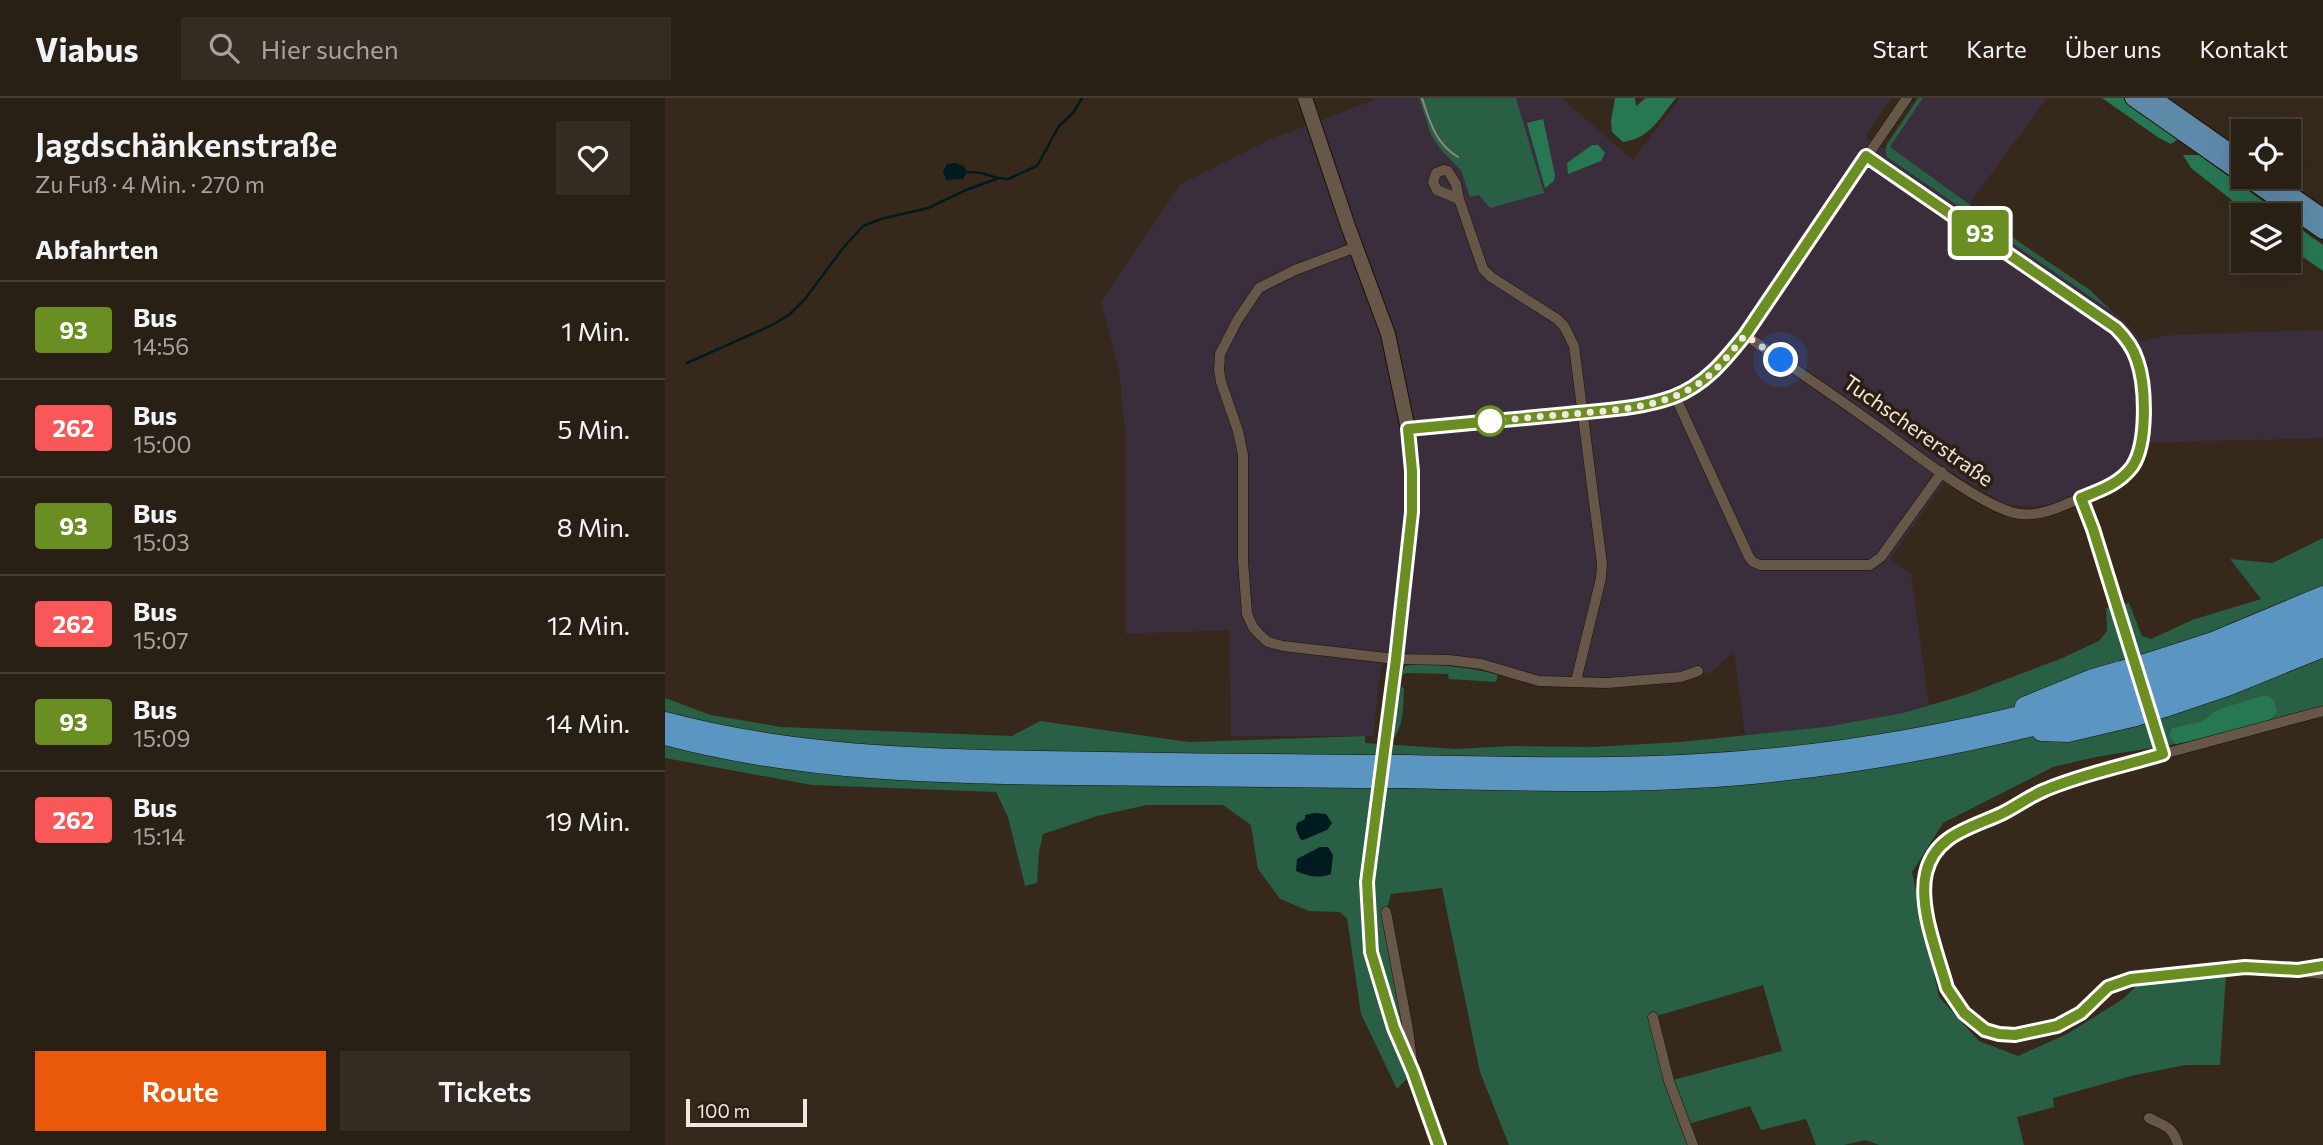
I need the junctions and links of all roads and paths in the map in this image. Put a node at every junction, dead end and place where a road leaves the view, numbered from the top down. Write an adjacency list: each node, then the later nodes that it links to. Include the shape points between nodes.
1 (1305, 98): 13 (main road)
2 (1907, 98): 6 (street)
3 (2133, 98): 7 (highway)
4 (2153, 98): 5 (highway)
5 (2231, 153)
6 (1866, 156): 14 (street); 19 (street, Tuchschererstraße, via 2102,318 2122,333 2132,348 2140,372 2141,446 2123,477)
7 (2231, 166)
8 (2264, 189): 12 (highway)
9 (2283, 189): 11 (highway)
10 (1459, 199): 16 (street, via 1483,269 1564,326 1574,346)
11 (2323, 217)
12 (2323, 230)
13 (1356, 247): 24 (main road, via 1388,334 1409,440 1412,512); 24 (street, via 1259,288 1220,354 1219,370 1243,455 1244,573 1247,614 1253,628 1268,642 1283,646)
14 (1745, 335): 15 (street, via 1704,380); 18 (street, Tuchschererstraße)
15 (1675, 396): 16 (street); 18 (street, via 1749,557 1760,565 1870,565 1881,557)
16 (1582, 413): 17 (street); 26 (street, via 1602,565)
17 (1522, 418)
18 (1942, 472): 19 (street, Tuchschererstraße, via 1997,507 2021,514 2052,510)
19 (2081, 498): 32 (street)
20 (2323, 596): 27 (highway, via 2213,641)
21 (2323, 613): 27 (highway)
22 (2323, 630): 27 (highway, via 2226,669)
23 (2323, 648): 27 (highway, via 2230,686)
24 (1396, 659): 26 (street, via 1470,662 1539,681); 38 (main road, via 1367,882 1371,952)
25 (1698, 671): 26 (street, via 1681,677)
26 (1576, 681)
27 (2158, 684): 28 (highway, bridge); 28 (highway, bridge)
28 (2129, 693): 34 (highway, via 1938,734 1772,758); 34 (highway, via 2020,731 1867,761 1769,773 1606,781)
29 (2323, 711): 32 (street)
30 (665, 721): 33 (highway, via 821,750)
31 (665, 736): 33 (highway, via 824,766 916,773)
32 (2163, 754): 36 (street, via 2048,789 1959,831 1941,845 1926,874 1925,904 1954,1001 1985,1030 2015,1035 2057,1026 2081,1013 2108,987 2131,979 2245,967)
33 (1009, 767): 34 (highway, bridge)
34 (1405, 772)
35 (1386, 912): 38 (street)
36 (2323, 974)
37 (1653, 1017): 41 (street, via 1668,1081)
38 (1413, 1072): 40 (main road)
39 (2149, 1118): 42 (street, via 2165,1124)
40 (1440, 1145)
41 (1693, 1145)
42 (2178, 1145)

